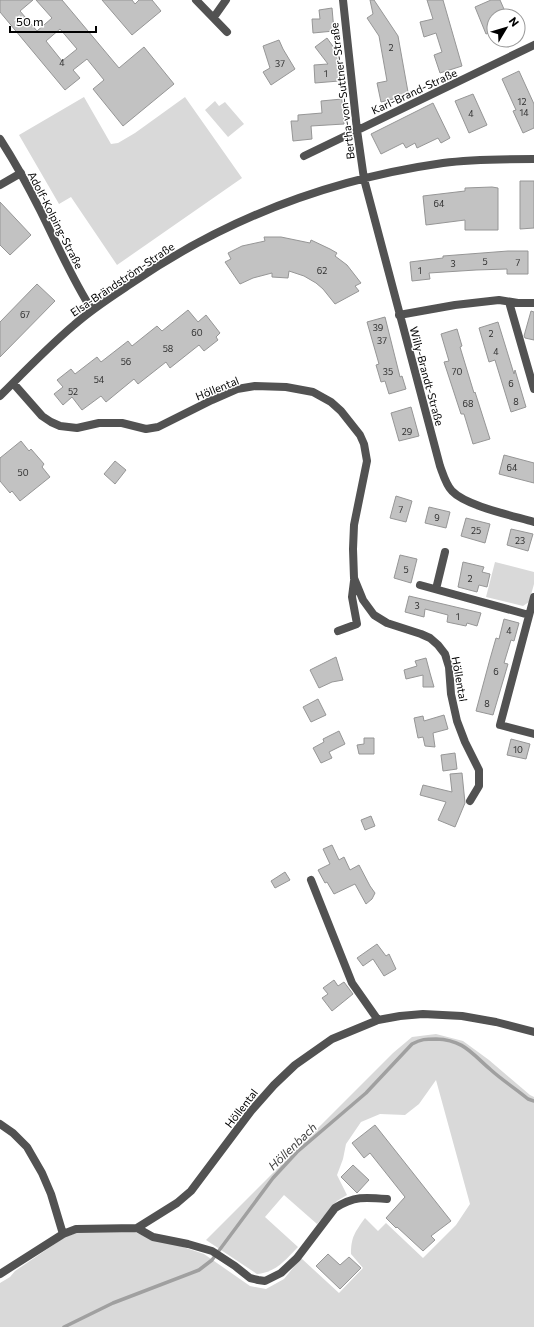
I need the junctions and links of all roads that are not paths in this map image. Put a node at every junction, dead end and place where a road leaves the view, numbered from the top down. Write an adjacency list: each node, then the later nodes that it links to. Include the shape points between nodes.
1 (196, 0): 4 (street)
2 (226, 0): 4 (street)
3 (343, 0): 7 (street, Bertha-von-Suttner-Straße)
4 (214, 17): 5 (street)
5 (227, 32)
6 (534, 45): 7 (street, Karl-Brand-Straße)
7 (357, 130): 9 (street, Karl-Brand-Straße); 12 (street, Bertha-von-Suttner-Straße)
8 (0, 138): 11 (street, Adolf-Kolping-Straße)
9 (304, 156)
10 (534, 159): 12 (street, Elsa-Brändström-Straße, via 445,163)
11 (21, 173): 13 (street); 16 (street, Adolf-Kolping-Straße, via 70,274)
12 (364, 178): 16 (street, Elsa-Brändström-Straße, via 310,193 230,226 175,255); 17 (street, Willy-Brandt-Straße)
13 (0, 185)
14 (509, 302): 15 (street); 17 (street, via 499,300 455,305); 19 (street)
15 (534, 303)
16 (92, 310): 18 (street, Elsa-Brändström-Straße)
17 (399, 315): 21 (street, Willy-Brandt-Straße, via 440,466 452,491 475,504)
18 (13, 383): 20 (street, Elsa-Brändström-Straße); 23 (street, Höllental, via 42,416 60,426 77,428 99,423 146,429 158,427 218,397 237,389 255,386 286,387 313,392 323,397 352,423 365,449 367,462 354,525)
19 (534, 389)
20 (0, 396)
21 (534, 522)
22 (445, 552): 25 (street)
23 (354, 578): 28 (street, Höllental, via 352,597 357,624); 30 (street, Höllental, via 363,600 374,615 387,624 430,638 445,654 458,721 479,770 479,786)
24 (420, 585): 25 (street)
25 (436, 589): 27 (street)
26 (534, 597): 27 (street)
27 (529, 614): 29 (street, via 500,725)
28 (338, 632)
29 (534, 734)
30 (470, 801)
31 (311, 880): 32 (street, via 352,983)
32 (378, 1020): 33 (street, Höllental, via 423,1014 462,1016); 36 (street, Höllental, via 332,1038 294,1065 252,1111 191,1191)
33 (534, 1032)
34 (0, 1124): 37 (street, via 27,1147 42,1173)
35 (387, 1199): 36 (street, via 354,1198 335,1208 282,1274 265,1281 250,1278 212,1251 153,1237)
36 (137, 1228): 37 (street, via 76,1229)
37 (63, 1234): 38 (street)
38 (0, 1274)

